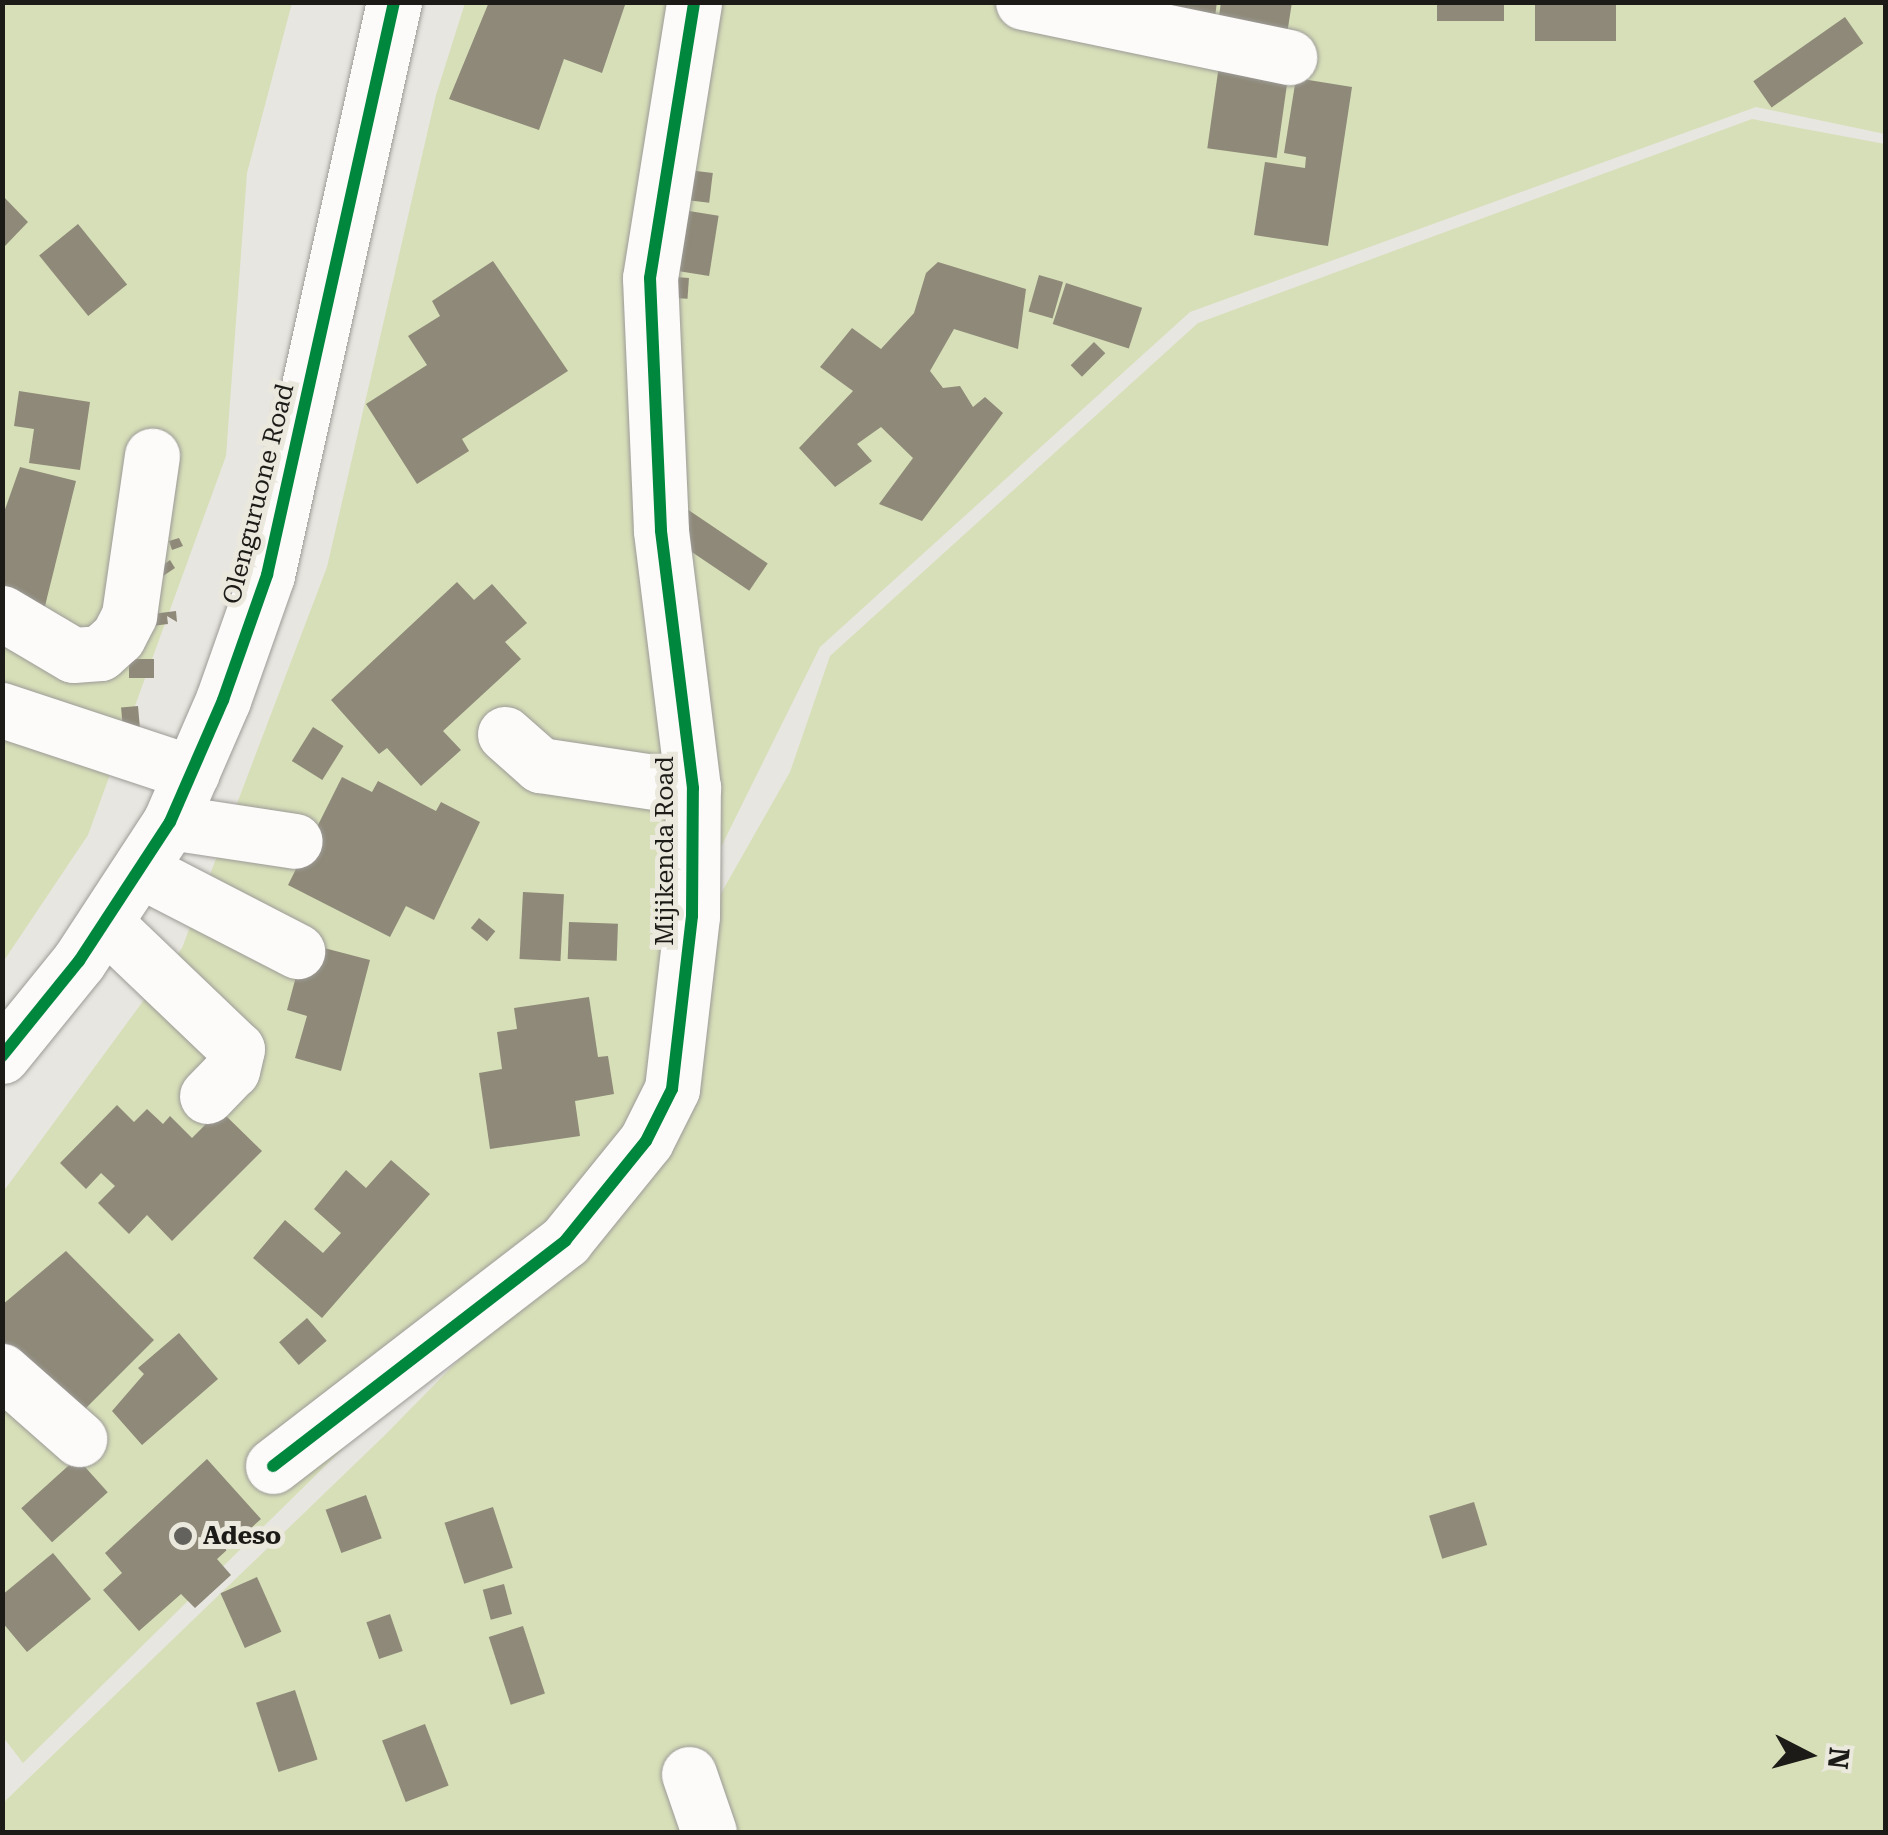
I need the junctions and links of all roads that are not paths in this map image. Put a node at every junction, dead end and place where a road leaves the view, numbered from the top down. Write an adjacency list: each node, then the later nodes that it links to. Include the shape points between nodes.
1 (394, 2): 10 (street, Olenguruone Road, via 267,575)
2 (694, 2): 9 (street, Mijikenda Road, via 659,192 650,312 662,530)
3 (1022, 2): 4 (street)
4 (1290, 57)
5 (152, 456): 6 (street, via 129,615 118,638 100,653 73,656)
6 (2, 613)
7 (2, 710): 10 (street)
8 (505, 734): 9 (street, via 540,764)
9 (692, 788): 19 (street, Mijikenda Road, via 692,916 679,1056 659,1121 565,1241)
10 (181, 797): 11 (street); 12 (street, Olenguruone Road)
11 (295, 841)
12 (140, 870): 13 (street, Olenguruone Road); 14 (street)
13 (106, 924): 15 (street, Olenguruone Road); 16 (street, via 238,1049 232,1070)
14 (296, 950)
15 (2, 1056)
16 (207, 1096)
17 (2, 1370): 18 (street)
18 (80, 1439)
19 (273, 1466)
20 (688, 1774): 21 (street)
21 (709, 1832)

